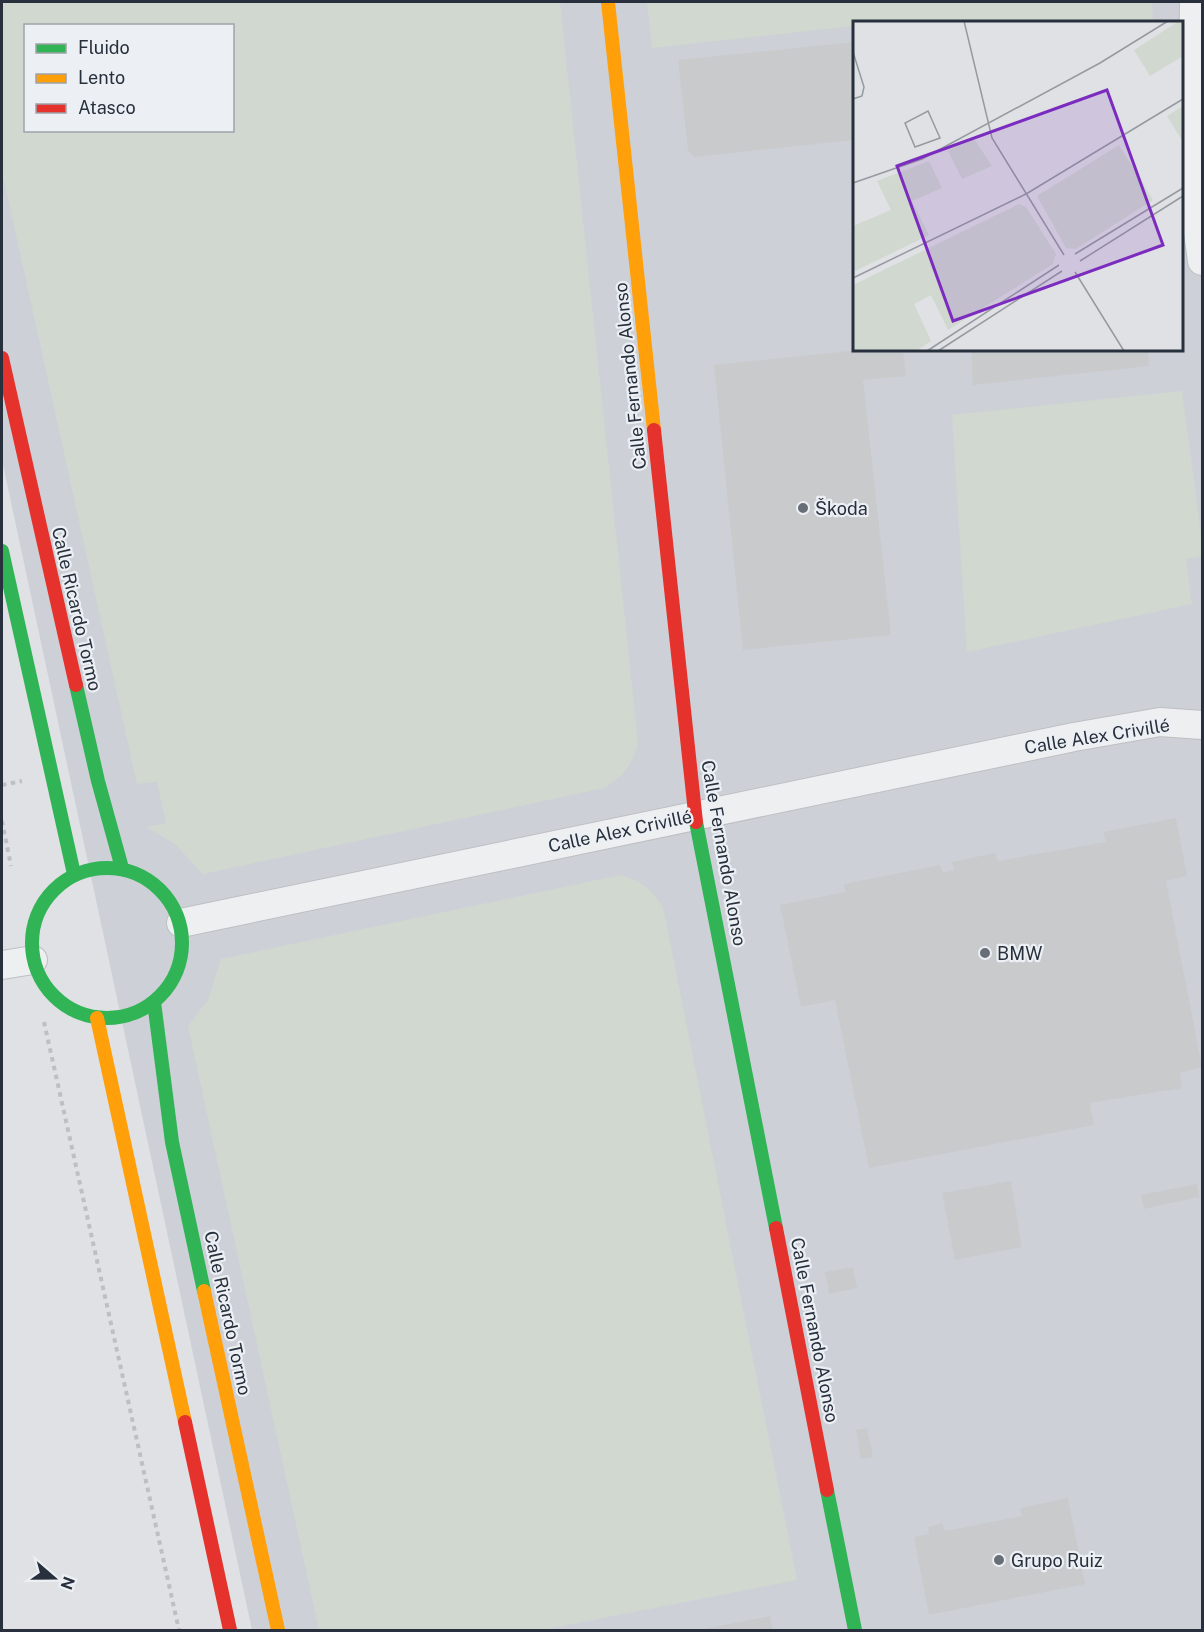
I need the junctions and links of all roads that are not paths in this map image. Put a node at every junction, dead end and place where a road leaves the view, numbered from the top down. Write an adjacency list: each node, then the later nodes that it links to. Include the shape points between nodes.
1 (608, 2): 7 (street, Calle Fernando Alonso)
2 (1194, 2): 3 (street, via 1191,189)
3 (1203, 261)
4 (2, 358): 8 (street, Calle Ricardo Tormo, via 98,781)
5 (2, 551): 9 (street)
6 (1203, 725): 7 (street, Calle Alex Crivillé, via 1160,722 1074,736)
7 (695, 816): 10 (street, Calle Alex Crivillé); 17 (street, Calle Fernando Alonso)
8 (122, 868): 9 (street, via 98,867); 10 (street, via 159,887)
9 (74, 874): 11 (street, via 53,889 39,910 32,934)
10 (181, 923): 13 (street, via 179,967)
11 (33, 960): 12 (street); 14 (street, via 42,981 57,999 75,1012)
12 (2, 965)
13 (154, 1002): 14 (street, via 117,1018); 16 (street, Calle Ricardo Tormo, via 172,1142)
14 (97, 1018): 15 (street)
15 (230, 1630)
16 (278, 1630)
17 (855, 1630)

